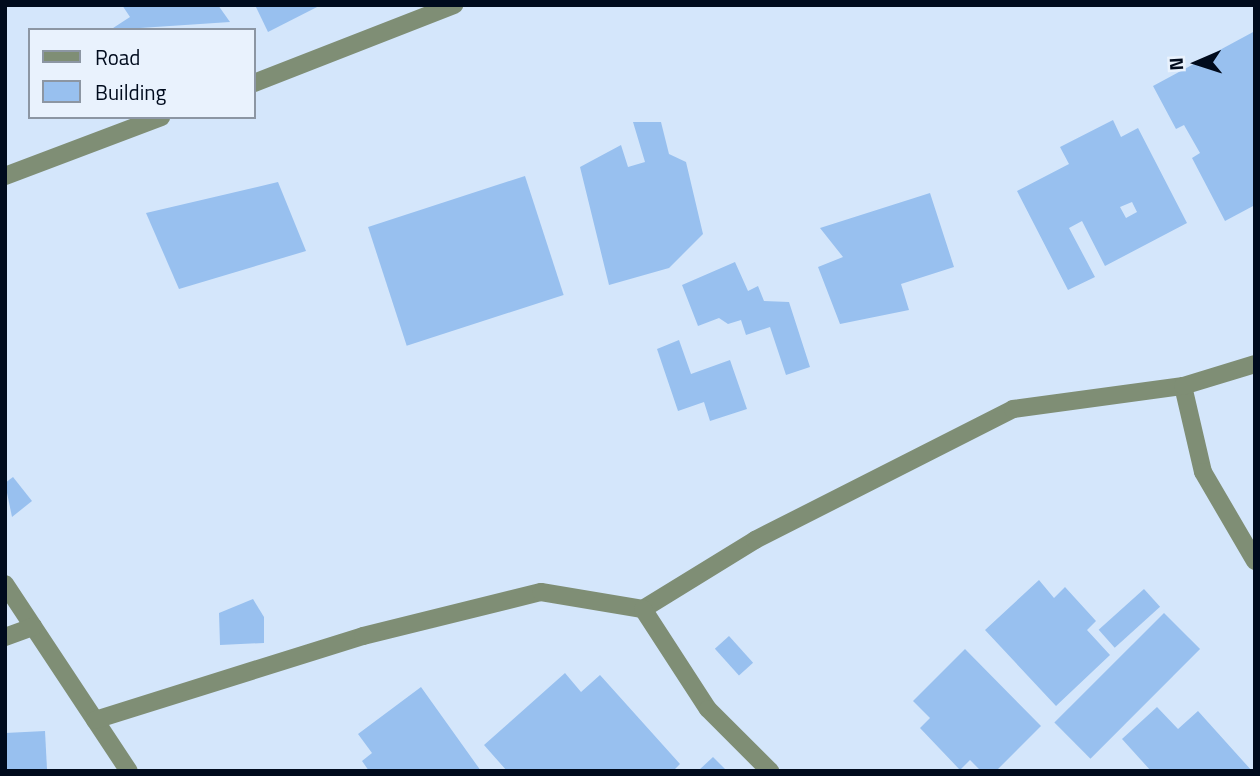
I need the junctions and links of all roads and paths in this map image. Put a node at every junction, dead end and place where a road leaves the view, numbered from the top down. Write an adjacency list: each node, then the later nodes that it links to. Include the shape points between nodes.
1 (454, 5): 2 (street)
2 (256, 82)
3 (157, 119): 4 (street)
4 (5, 176)
5 (1255, 364): 6 (street)
6 (1183, 386): 7 (street, via 1203,472); 9 (street, via 1013,409 755,540)
7 (1255, 561)
8 (5, 584): 10 (street)
9 (643, 609): 12 (street, via 541,592 363,636); 14 (street, via 708,709)
10 (33, 627): 11 (street); 12 (street)
11 (5, 637)
12 (95, 720): 13 (street)
13 (129, 771)
14 (770, 771)

